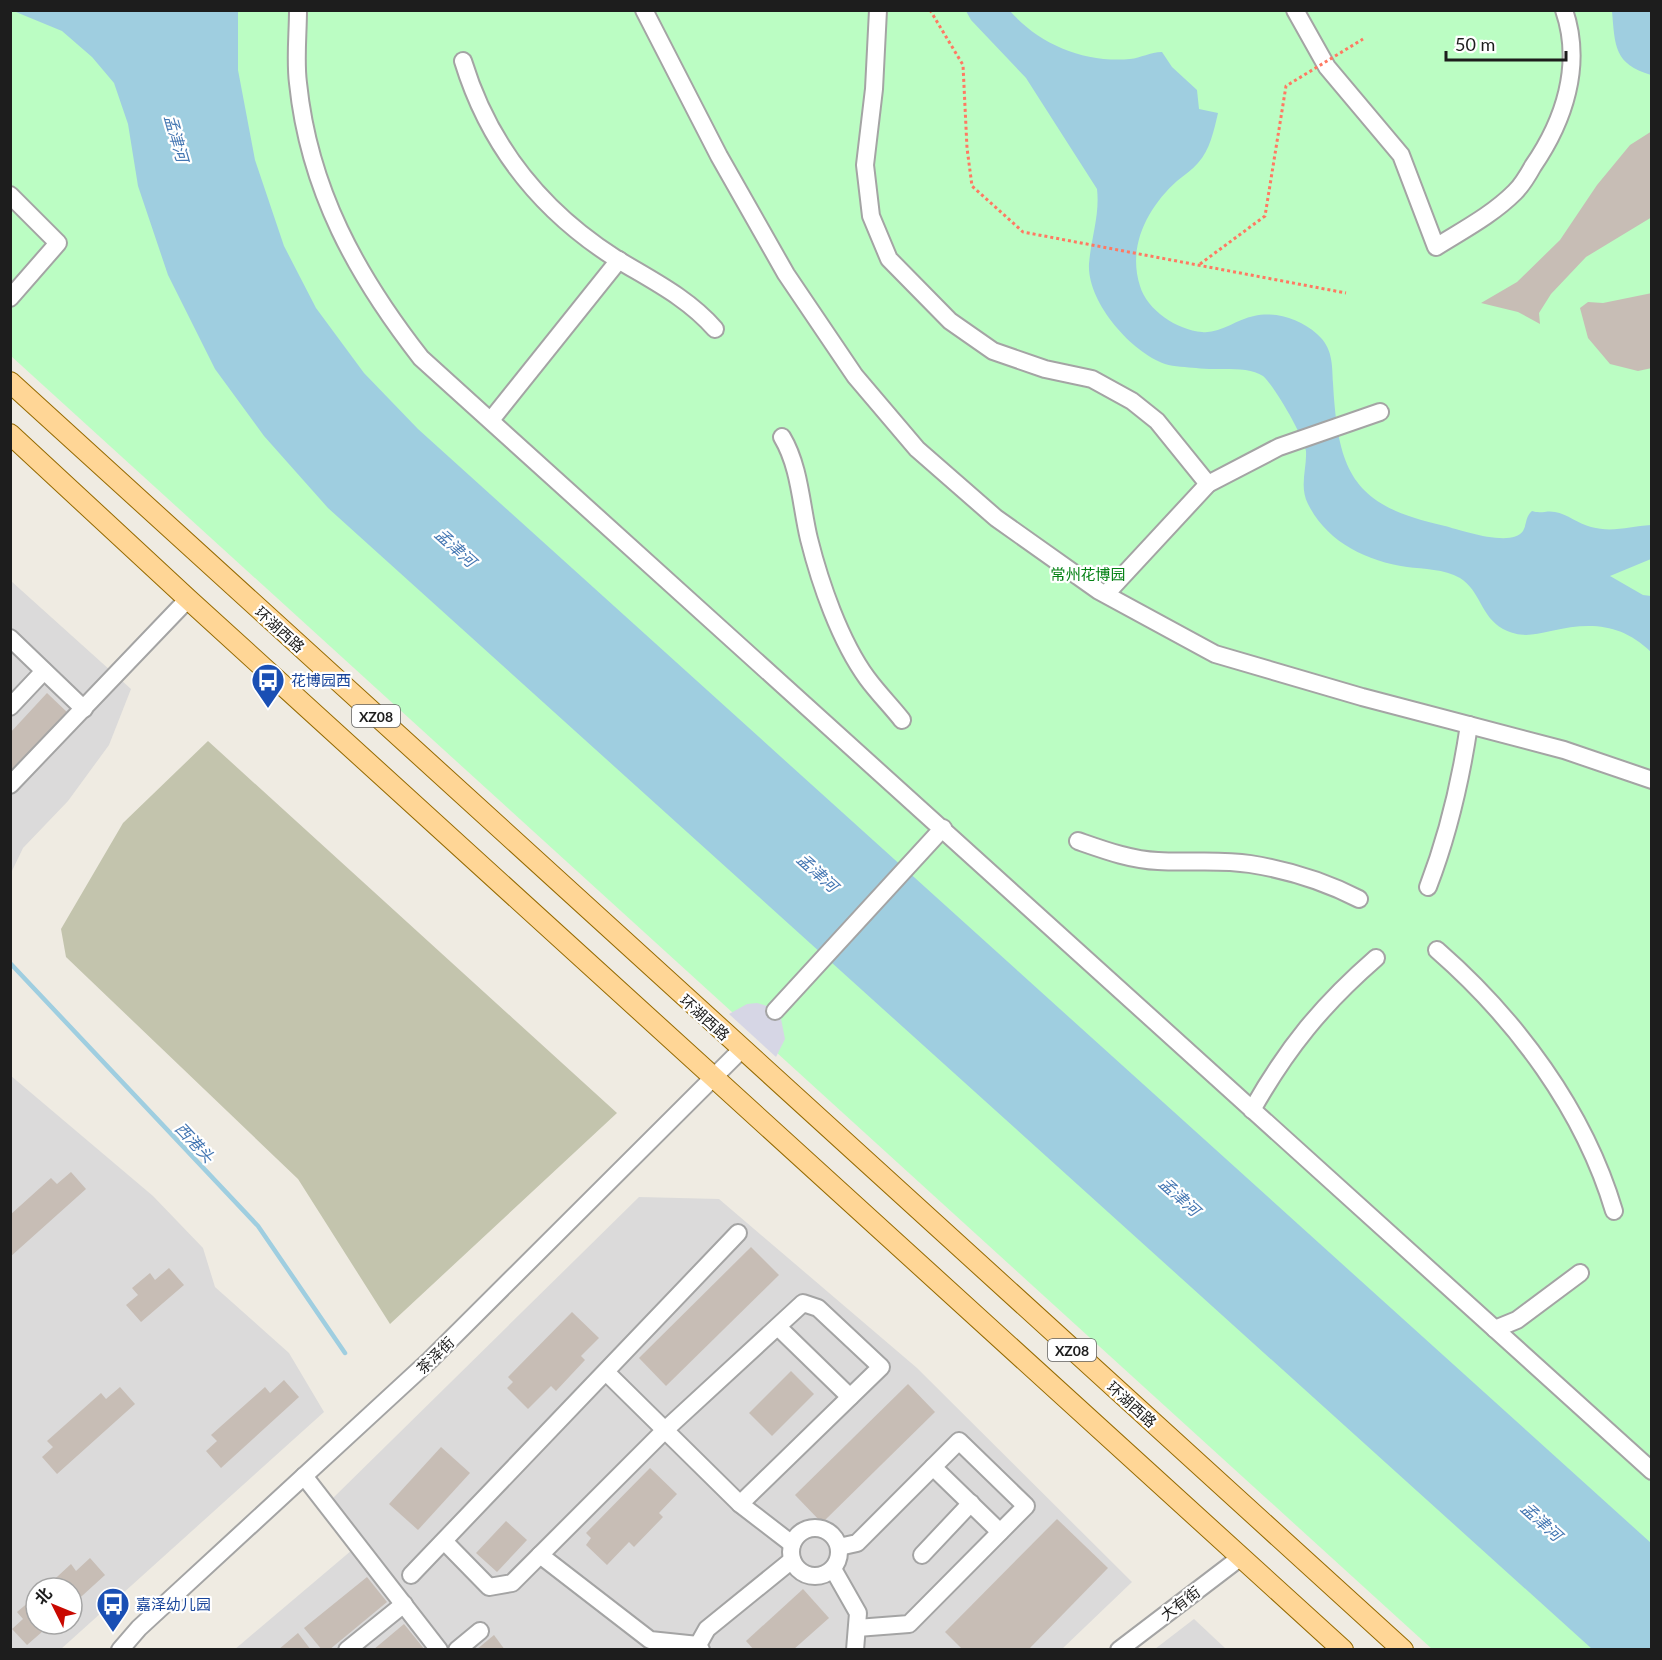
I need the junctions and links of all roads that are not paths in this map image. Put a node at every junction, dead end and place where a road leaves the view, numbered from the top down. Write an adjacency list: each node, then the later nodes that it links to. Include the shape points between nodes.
1 (298, 10): 13 (street, via 298,83 310,150 329,208 356,265 391,320 421,358)
2 (644, 10): 17 (street, via 719,156 786,274 855,376 926,457 996,518)
3 (878, 10): 16 (street, via 865,165 871,216 889,259 950,321 993,351 1045,369 1092,379 1132,401 1157,421)
4 (1295, 10): 5 (street, via 1327,68 1401,155 1436,247 1481,220 1516,191 1546,148 1568,97 1572,53)
5 (1564, 10)
6 (463, 61): 8 (street, via 474,99 490,128 536,193 562,220)
7 (10, 195): 9 (street, via 58,243)
8 (619, 260): 10 (street, via 700,311); 13 (street)
9 (10, 298)
10 (715, 329)
11 (10, 382): 34 (main road, 环湖西路 / XZ08)
12 (1380, 412): 16 (street, via 1280,447)
13 (490, 420): 27 (street)
14 (10, 434): 18 (main road, XZ08)
15 (782, 437): 23 (street, via 795,468 816,566 840,628 866,676)
16 (1208, 484): 17 (street)
17 (1106, 594): 24 (street, via 1215,654)
18 (188, 599): 22 (street); 35 (main road, XZ08)
19 (10, 638): 20 (street)
20 (44, 671): 21 (street); 22 (street)
21 (10, 707)
22 (84, 709): 26 (street)
23 (902, 720)
24 (1469, 725): 25 (street, via 1564,750); 29 (street, via 1442,846)
25 (1652, 780)
26 (10, 785)
27 (938, 834): 33 (street); 36 (street)
28 (1078, 842): 30 (street, via 1157,861 1249,864 1334,886)
29 (1428, 887)
30 (1359, 899)
31 (1437, 950): 37 (street, via 1494,1007 1566,1102 1591,1148)
32 (1376, 958): 36 (street, via 1337,992 1297,1038)
33 (775, 1011)
34 (741, 1050): 35 (street, 茶泽街); 70 (main road, 环湖西路 / XZ08)
35 (714, 1078): 47 (street, 茶泽街, via 430,1359); 56 (main road, XZ08)
36 (1251, 1110): 41 (street)
37 (1614, 1211)
38 (738, 1233): 42 (street)
39 (1580, 1273): 41 (street, via 1517,1320)
40 (778, 1327): 43 (street); 43 (street, via 803,1303 818,1308 881,1367); 44 (street)
41 (1495, 1329): 46 (street)
42 (606, 1372): 44 (street); 51 (street)
43 (850, 1397): 49 (street)
44 (665, 1430): 49 (street); 54 (street)
45 (933, 1467): 48 (street); 50 (street, via 959,1441 1026,1506); 52 (street, via 856,1543)
46 (1652, 1471)
47 (304, 1476): 59 (street); 63 (street, 茶泽街)
48 (971, 1503): 50 (street); 55 (street)
49 (740, 1504): 53 (street)
50 (1000, 1532): 60 (street, via 909,1624)
51 (444, 1541): 54 (street, via 489,1587 512,1583); 58 (street)
52 (839, 1547): 53 (street, via 831,1534 817,1528 802,1532); 57 (street)
53 (792, 1552): 57 (street, via 802,1573 826,1574); 62 (street, via 707,1629)
54 (540, 1555): 62 (street, via 650,1640)
55 (922, 1555)
56 (1241, 1557): 68 (street, 大有街); 69 (main road, XZ08)
57 (833, 1569): 60 (street, via 858,1613)
58 (411, 1575)
59 (404, 1604): 64 (street); 65 (street)
60 (857, 1628): 67 (street)
61 (480, 1631): 66 (street)
62 (699, 1647)
63 (120, 1650)
64 (347, 1650)
65 (440, 1650)
66 (457, 1650)
67 (855, 1650)
68 (1119, 1650)
69 (1342, 1650)
70 (1402, 1650)

